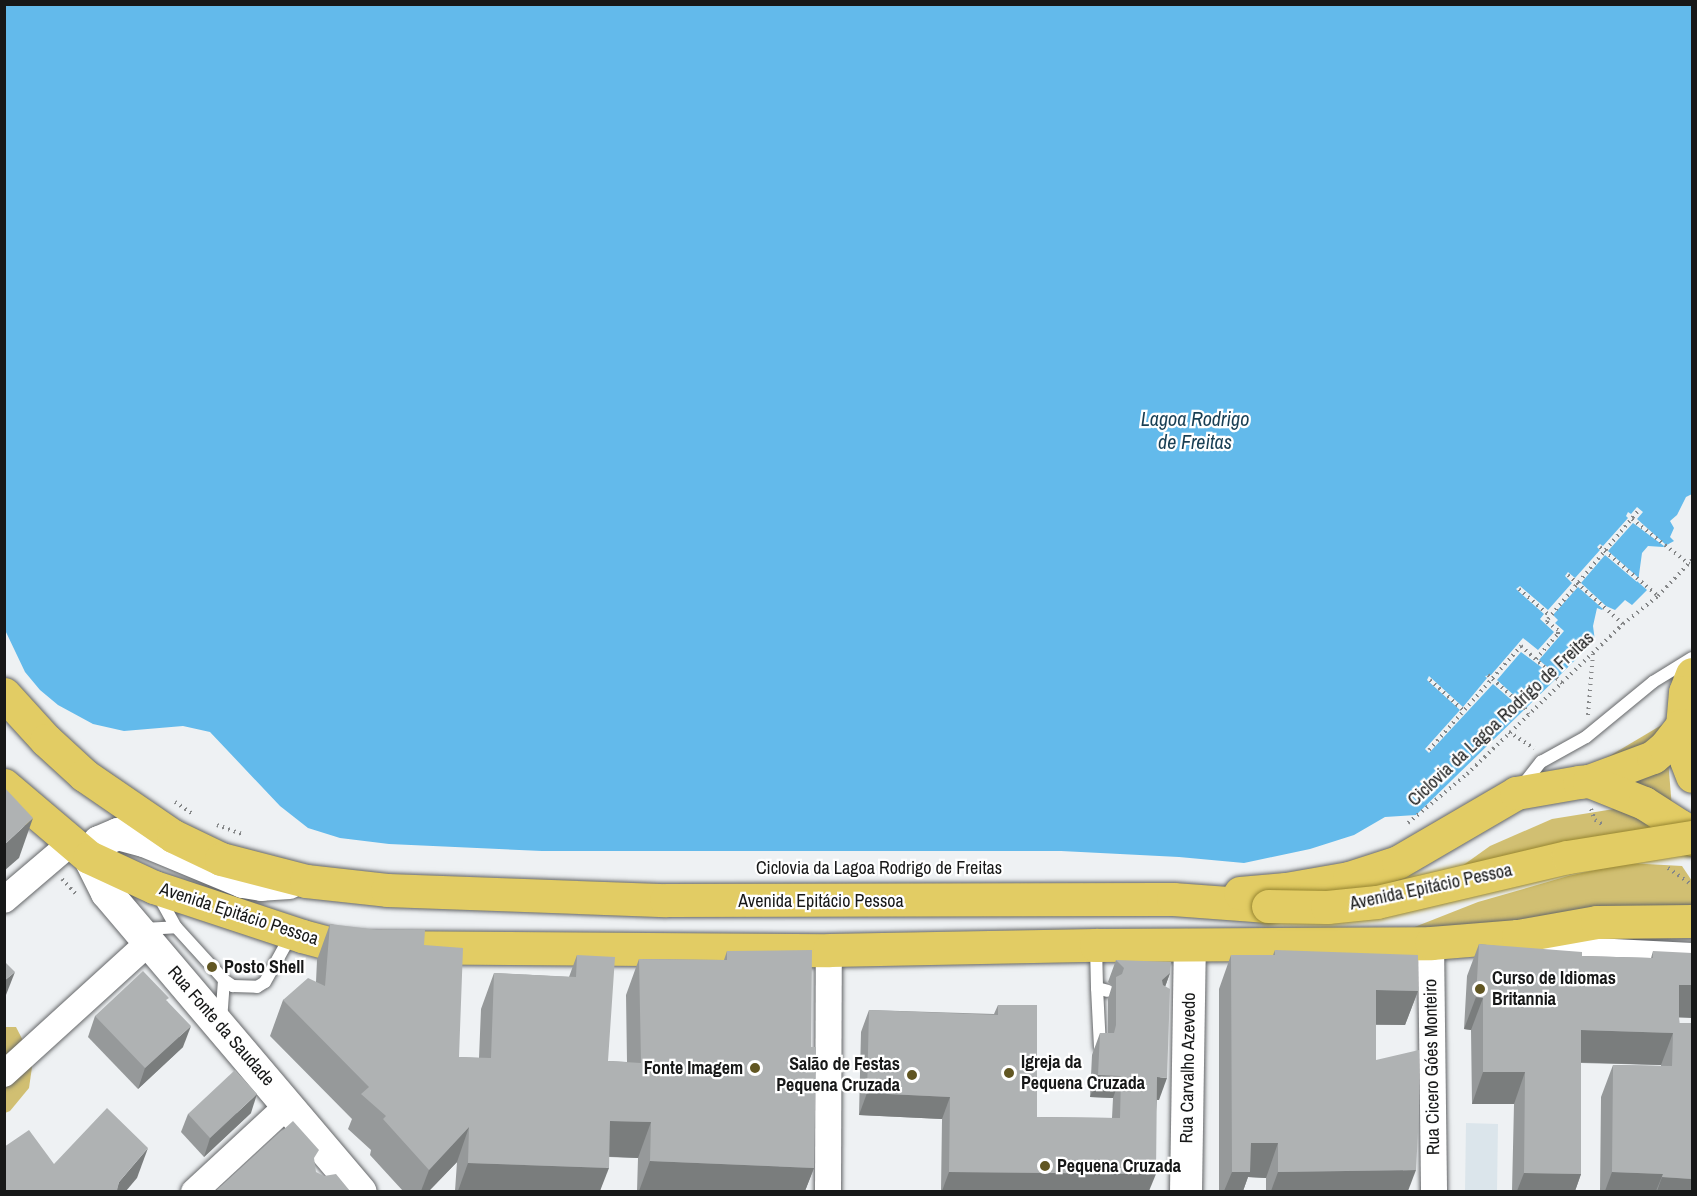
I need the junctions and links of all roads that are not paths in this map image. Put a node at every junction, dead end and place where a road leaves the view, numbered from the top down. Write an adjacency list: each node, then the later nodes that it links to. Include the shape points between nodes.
1 (1692, 658): 8 (lane, via 1653,682 1586,737 1542,762)
2 (1692, 674): 4 (highway, via 1685,692)
3 (4, 694): 11 (highway, Avenida Epitácio Pessoa, via 84,775 173,836 220,859)
4 (1682, 725): 5 (highway); 6 (highway, via 1653,757)
5 (1692, 776)
6 (1589, 781): 8 (highway); 9 (highway, via 1654,808)
7 (4, 785): 10 (highway, Avenida Epitácio Pessoa)
8 (1516, 793): 13 (highway, via 1398,862 1349,878 1286,889)
9 (1692, 838): 13 (highway, Avenida Epitácio Pessoa, bridge, via 1568,856 1377,902 1327,907)
10 (80, 850): 11 (street, via 118,834 243,882 275,885); 12 (highway, Avenida Epitácio Pessoa); 14 (street); 18 (street, Rua Fonte da Saudade, via 107,893)
11 (306, 881): 13 (highway, Avenida Epitácio Pessoa, via 387,890 666,900)
12 (154, 887): 16 (lane); 17 (highway, Avenida Epitácio Pessoa)
13 (1173, 899)
14 (4, 900)
15 (1692, 921): 19 (highway, Avenida Epitácio Pessoa, via 1598,922)
16 (176, 927): 18 (lane); 25 (lane)
17 (292, 933): 23 (highway, Avenida Epitácio Pessoa, via 331,944 366,947); 25 (lane, via 265,982 245,987)
18 (144, 936): 26 (street, Rua Fonte da Saudade); 28 (street)
19 (1518, 936): 20 (highway, Avenida Epitácio Pessoa); 24 (street, via 1574,953)
20 (1431, 943): 22 (highway, Avenida Epitácio Pessoa); 34 (street, Rua Cicero Góes Monteiro)
21 (1096, 945): 22 (highway, Avenida Epitácio Pessoa); 23 (highway, Avenida Epitácio Pessoa); 27 (lane, via 1102,989)
22 (1190, 945): 33 (street, Rua Carvalho Azevedo, via 1181,1004)
23 (829, 950): 32 (street)
24 (1692, 959)
25 (224, 980): 26 (lane)
26 (221, 1026): 29 (street, Rua Fonte da Saudade)
27 (1100, 1047)
28 (4, 1074)
29 (288, 1105): 30 (street, Rua Fonte da Saudade); 31 (street)
30 (342, 1183)
31 (194, 1191)
32 (828, 1191)
33 (1186, 1191)
34 (1434, 1191)

